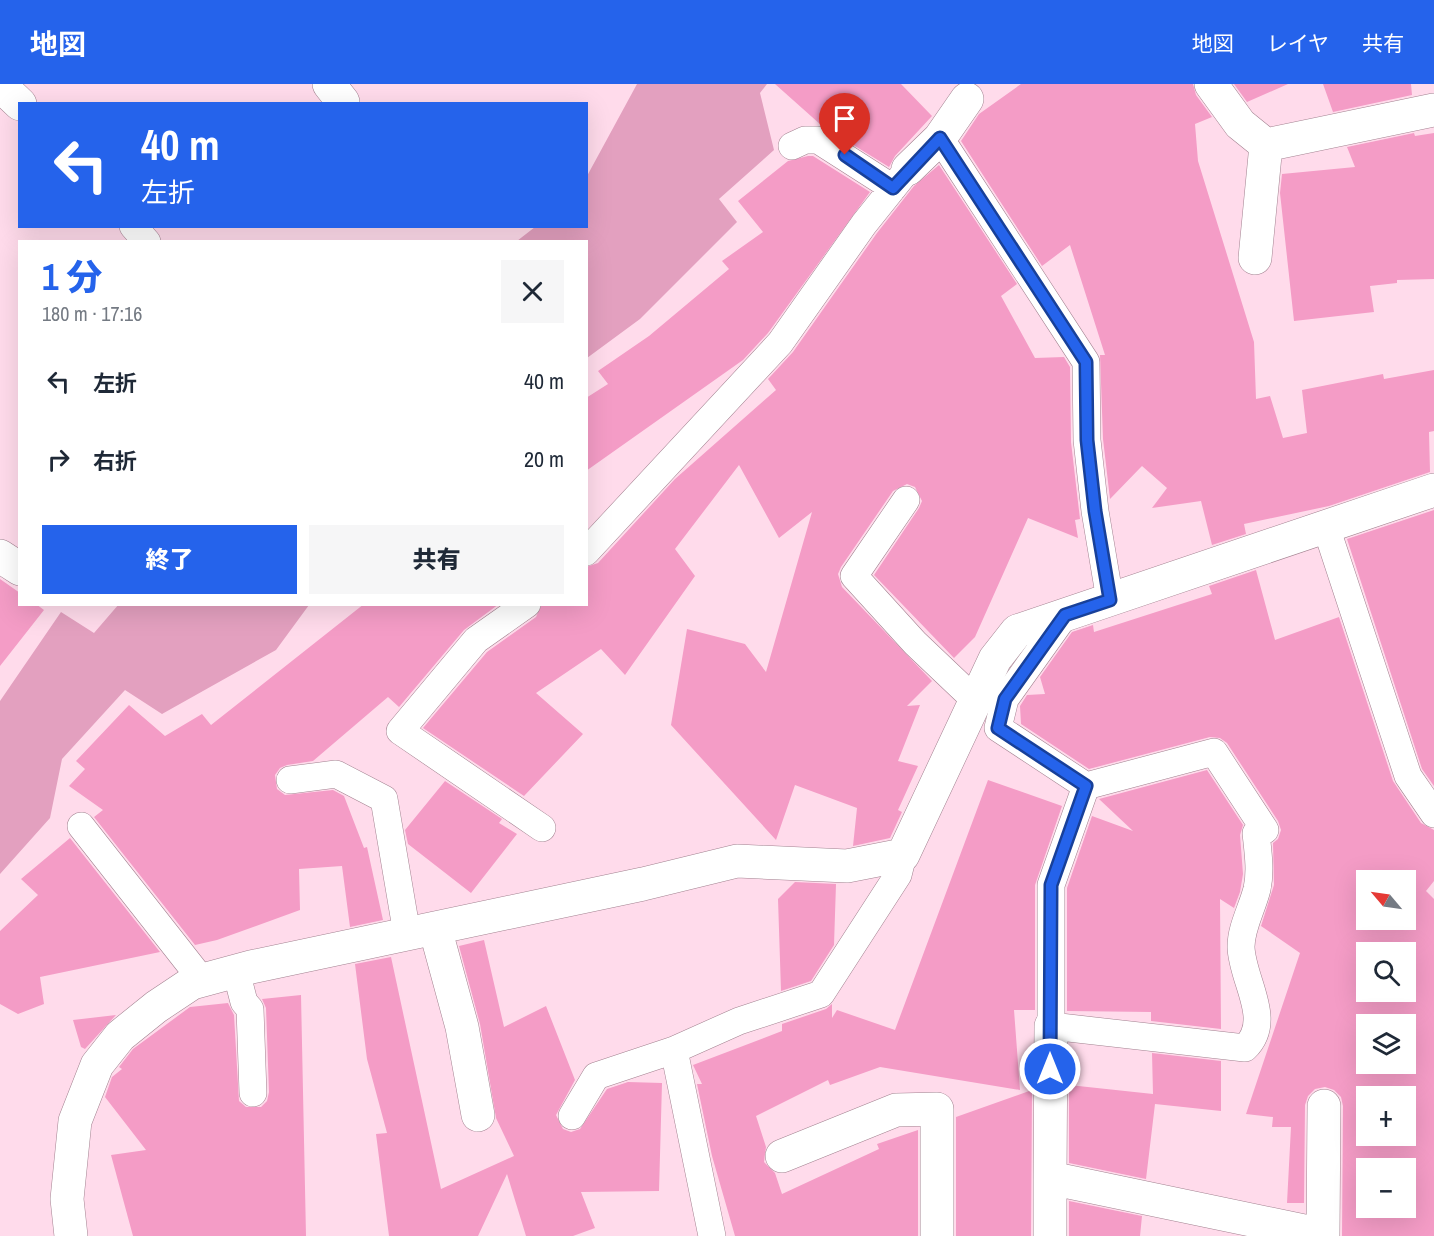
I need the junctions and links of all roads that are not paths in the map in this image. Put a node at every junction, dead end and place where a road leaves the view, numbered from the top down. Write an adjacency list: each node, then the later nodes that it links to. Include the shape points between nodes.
1 (1211, 84): 7 (street, via 1240,124)
2 (0, 85): 4 (street)
3 (968, 99): 6 (street)
4 (18, 102)
5 (1434, 110): 7 (street)
6 (940, 138): 9 (street); 19 (lane, via 1086,362 1087,440)
7 (1266, 145): 12 (street)
8 (792, 146): 9 (lane, via 818,140)
9 (901, 179): 16 (lane, via 864,224 780,343)
10 (135, 228): 11 (lane)
11 (145, 240)
12 (1255, 258)
13 (1434, 490): 15 (street)
14 (906, 500): 22 (lane, via 854,576 915,643)
15 (1326, 527): 19 (street); 25 (lane, via 1408,776)
16 (588, 550)
17 (0, 556): 18 (street)
18 (18, 567)
19 (1110, 600): 21 (street)
20 (524, 606): 27 (lane, via 476,640 400,731)
21 (1065, 615): 22 (street, via 1017,631 995,659); 24 (lane, via 1005,699 998,728)
22 (975, 700): 28 (street)
23 (290, 780): 29 (lane, via 336,774 384,799)
24 (1086, 786): 32 (lane, via 1051,885); 32 (lane, via 1214,752 1265,830 1256,834 1257,888 1241,948 1258,1021 1254,1039 1245,1048)
25 (1434, 814)
26 (81, 826): 31 (lane)
27 (542, 828)
28 (903, 855): 29 (street, via 847,866 737,861 490,910); 33 (lane, via 898,875 820,994 739,1021)
29 (421, 931): 30 (street); 36 (street, via 462,1027)
30 (236, 971): 31 (street); 34 (lane, via 244,1002 250,1009)
31 (202, 980): 40 (street, via 156,1007 120,1036 97,1065 75,1121 67,1199)
32 (1051, 1026): 39 (street)
33 (674, 1050): 37 (lane, via 596,1077); 41 (lane)
34 (253, 1093)
35 (1324, 1106): 39 (street, via 1323,1235)
36 (478, 1115)
37 (572, 1116)
38 (782, 1156): 42 (street, via 896,1110 937,1109)
39 (1050, 1178): 43 (street)
40 (71, 1236)
41 (712, 1236)
42 (937, 1236)
43 (1050, 1236)

